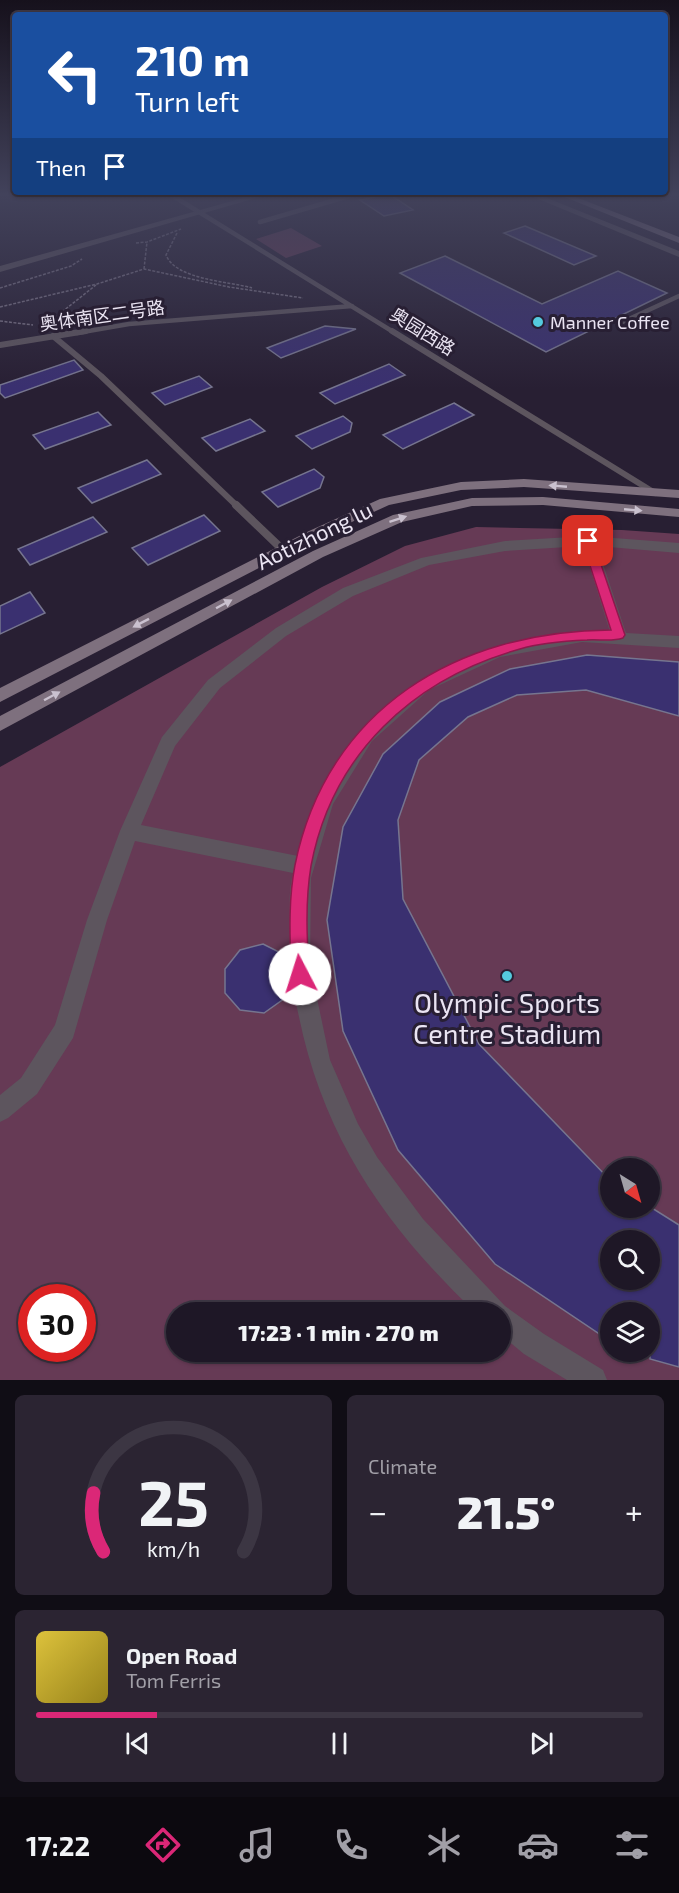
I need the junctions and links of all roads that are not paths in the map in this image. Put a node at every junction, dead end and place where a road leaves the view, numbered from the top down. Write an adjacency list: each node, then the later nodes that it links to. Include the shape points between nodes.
1 (30, 260): 3 (street)
2 (279, 260): 5 (lane, 奥园西路)
3 (0, 269)
4 (679, 296): 6 (lane)
5 (353, 306): 7 (lane, 奥体南区二号路, via 129,324); 9 (lane, 奥园西路)
6 (618, 324)
7 (53, 336): 8 (lane, 奥体南区二号路); 14 (lane, via 101,376)
8 (0, 345)
9 (657, 494): 10 (main road, Aotizhong lu); 14 (main road, Aotizhong lu, one-way to 14, via 524,483 461,486 386,502)
10 (679, 494)
11 (679, 513): 18 (main road, Aotizhong lu, one-way to 11, via 318,554 398,518 472,502 543,501)
12 (588, 541): 13 (street); 15 (street); 19 (street, via 505,546 426,561 348,592 281,632 214,684 168,742)
13 (679, 548)
14 (283, 550): 17 (main road, Aotizhong lu, one-way to 17)
15 (619, 635): 16 (street); 20 (street, via 553,638 511,646 461,664 407,695 383,716 342,766 317,819)
16 (679, 642)
17 (0, 696)
18 (0, 724)
19 (129, 831): 20 (street); 21 (street, via 97,920 65,1030 29,1086)
20 (303, 866): 22 (street, via 297,926 302,991 320,1062 334,1098 372,1172 397,1209 451,1272)
21 (0, 1110)
22 (483, 1302)
23 (511, 1326): 24 (street)
24 (593, 1380)

